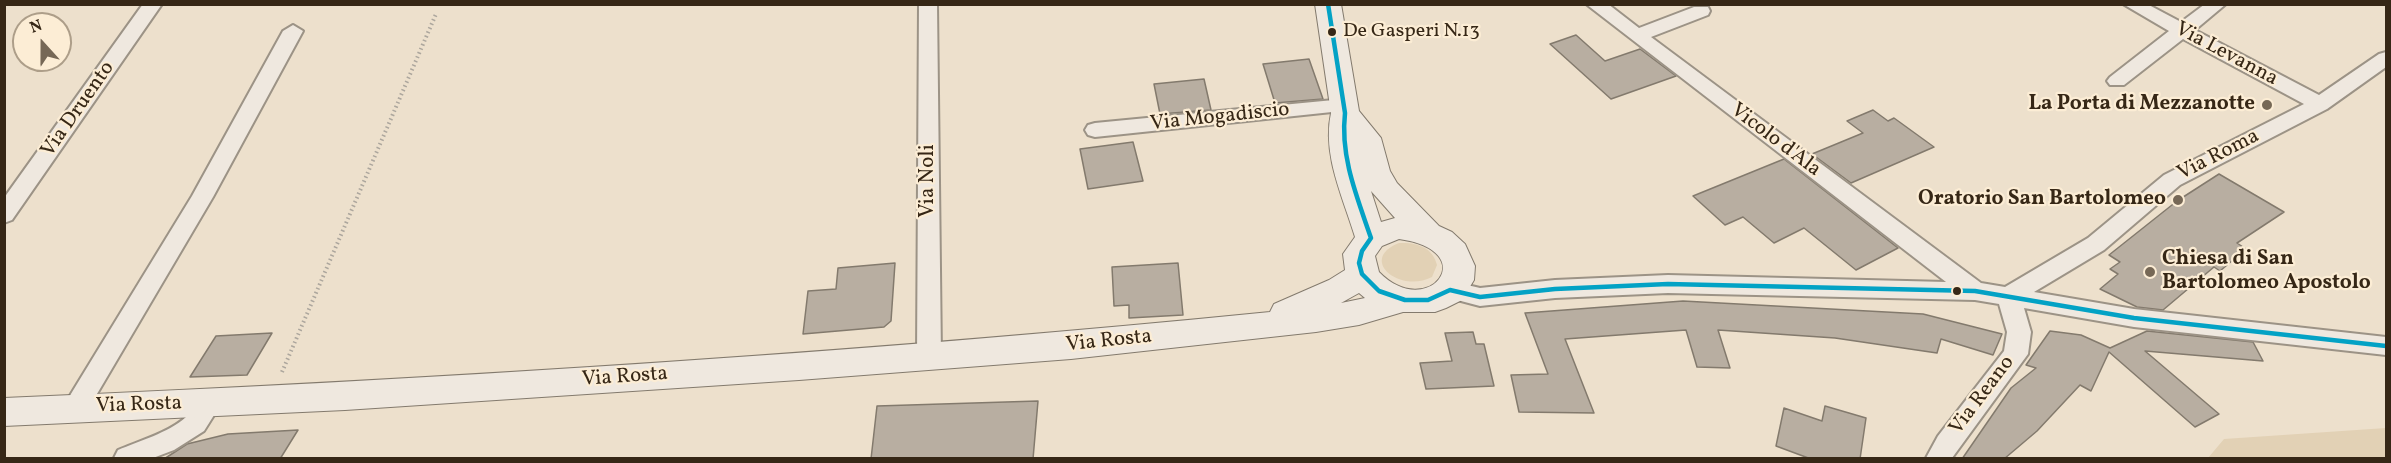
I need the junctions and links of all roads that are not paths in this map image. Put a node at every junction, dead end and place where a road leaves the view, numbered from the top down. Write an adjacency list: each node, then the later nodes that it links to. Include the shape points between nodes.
1 (153, 4): 16 (street, Via Druento)
2 (928, 4): 26 (street, Via Noli)
3 (1328, 4): 14 (street)
4 (1595, 4): 10 (street, Vicolo d'Ala)
5 (2132, 4): 9 (street, Via Levanna)
6 (2217, 4): 9 (street)
7 (1701, 11): 10 (street)
8 (293, 31): 28 (street, via 202,197)
9 (2182, 32): 12 (street); 13 (street, Via Levanna)
10 (1637, 36): 21 (street, Vicolo d'Ala)
11 (2386, 58): 13 (street, Via Roma)
12 (2117, 81)
13 (2320, 104): 22 (street, Via Roma, via 2172,180 2096,244)
14 (1345, 109): 15 (street, Via Mogadiscio); 17 (street, via 1366,138 1375,171 1386,190); 18 (street, via 1343,150)
15 (1095, 130)
16 (4, 215)
17 (1426, 232): 18 (street, via 1396,228); 20 (street, via 1452,247 1458,258 1461,270)
18 (1371, 238): 19 (street, via 1359,254)
19 (1362, 274): 23 (street, via 1378,291); 24 (street, Via Rosta, via 1302,308)
20 (1450, 290): 21 (street, via 1480,297 1668,284); 23 (street, via 1420,302)
21 (1975, 291): 22 (street)
22 (2009, 296): 25 (street, via 2159,321); 31 (street, Via Reano, via 2019,332 2016,354 1947,444)
23 (1402, 300): 24 (street, Via Rosta, via 1367,312)
24 (1243, 327): 26 (street, Via Rosta, via 1111,343)
25 (2386, 346)
26 (929, 357): 27 (street, Via Rosta)
27 (208, 404): 28 (street, Via Rosta); 30 (street, via 195,424)
28 (75, 409): 29 (street, Via Rosta)
29 (4, 412)
30 (127, 459)
31 (1940, 459)

